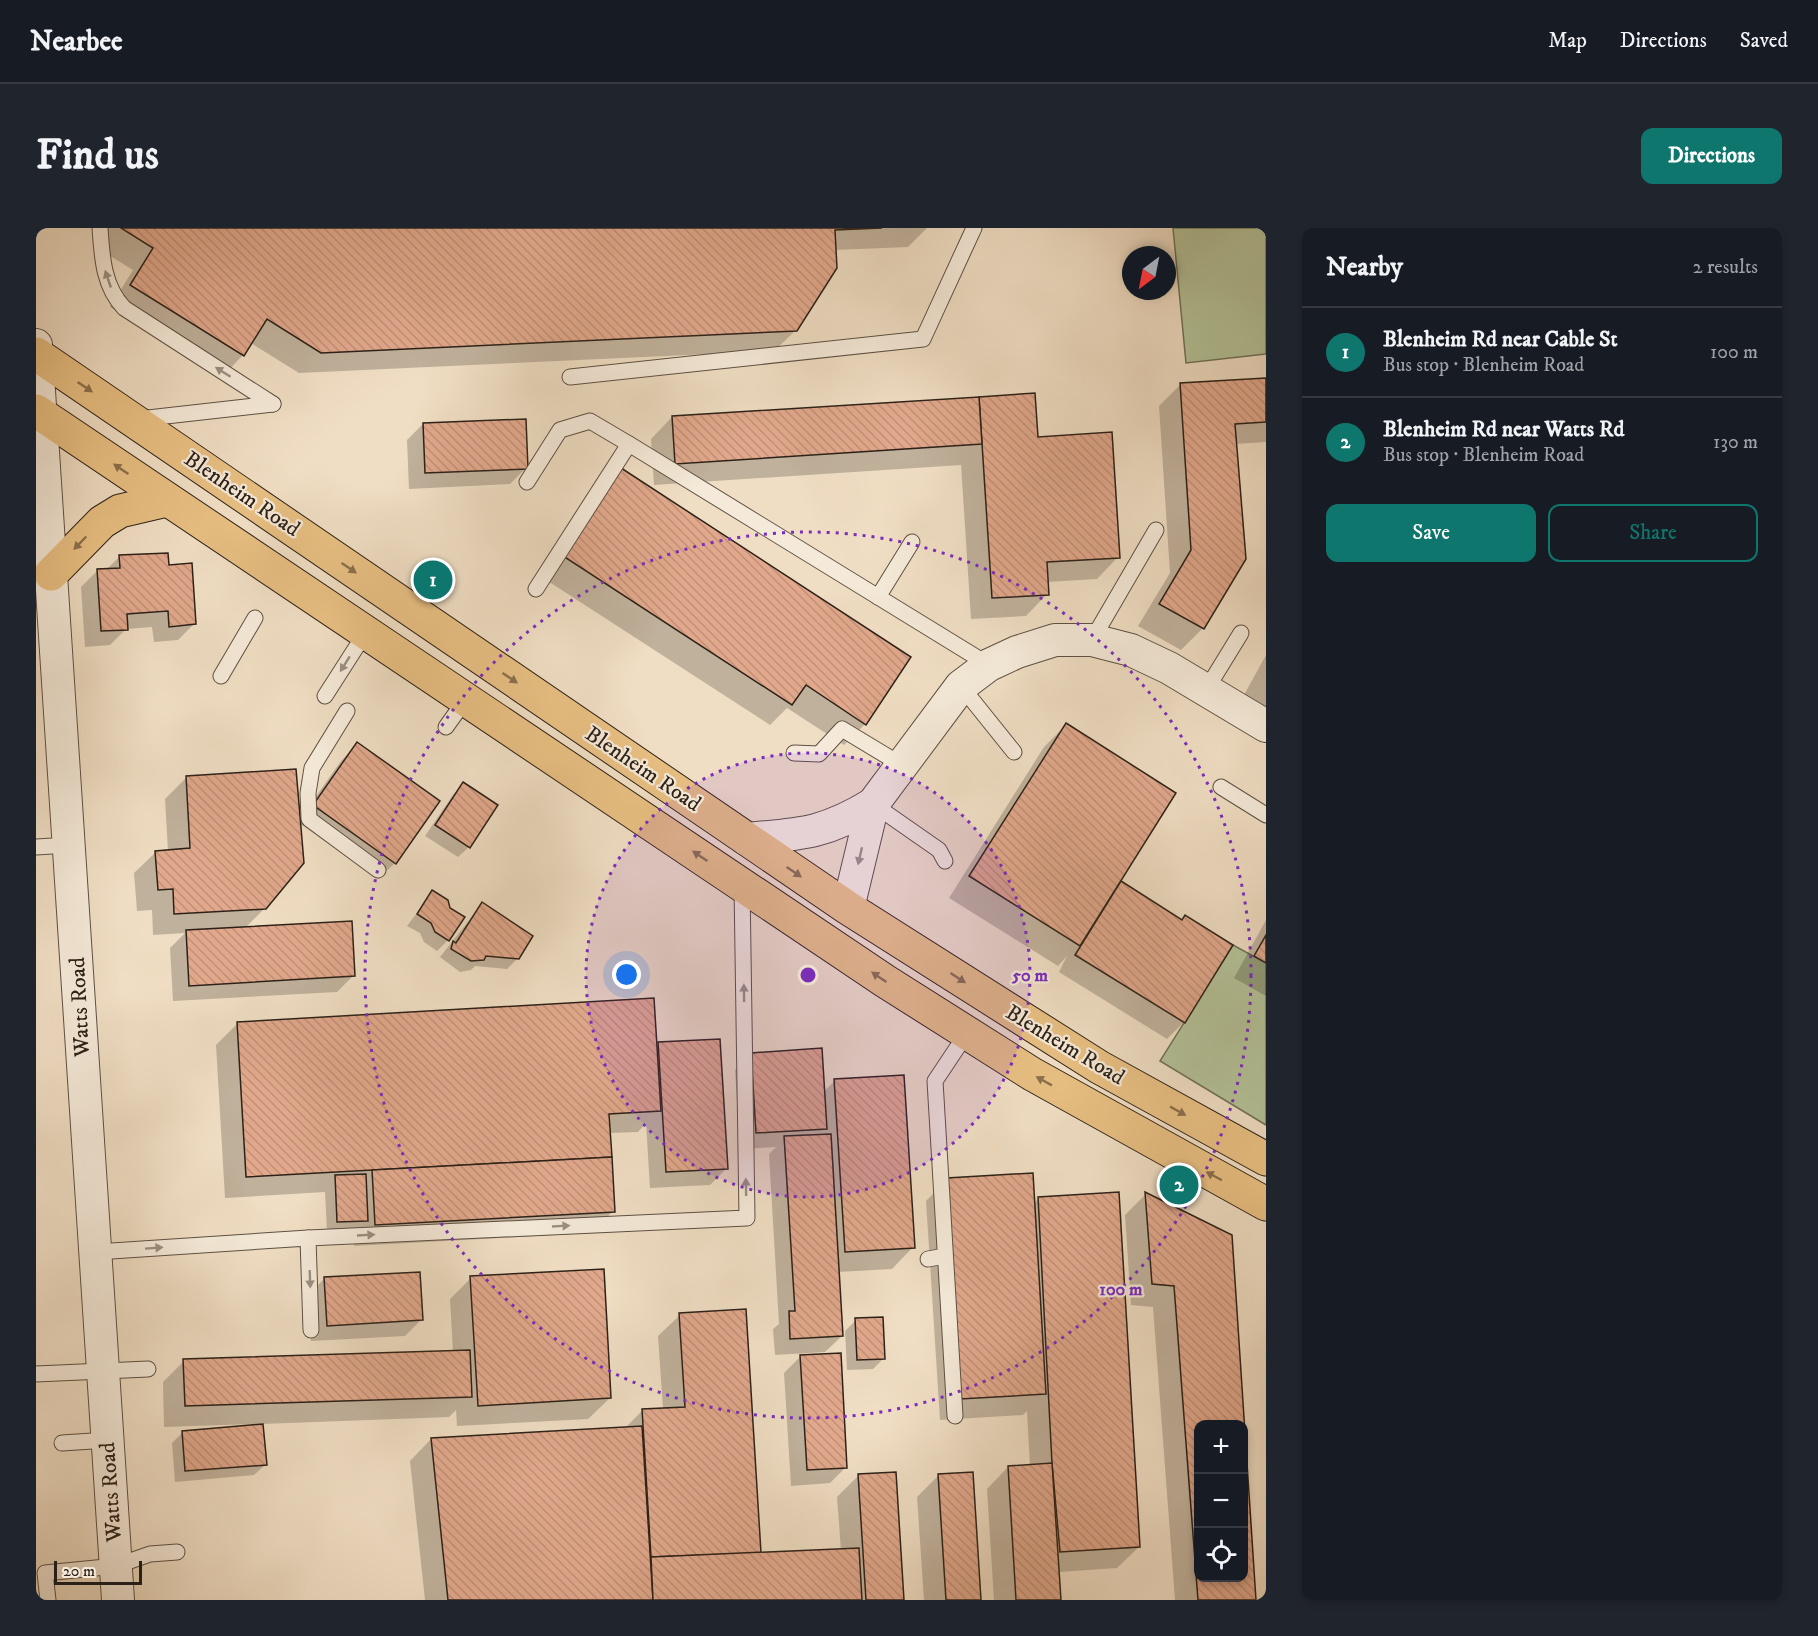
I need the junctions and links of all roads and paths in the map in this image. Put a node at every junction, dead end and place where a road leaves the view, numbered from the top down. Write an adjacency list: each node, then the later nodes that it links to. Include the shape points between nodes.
1 (100, 228): 7 (lane, one-way to 1, via 273,404 124,308 105,272)
2 (974, 228): 5 (lane, via 923,339)
3 (36, 345): 4 (street, Watts Road)
4 (36, 354): 6 (street, Watts Road); 7 (main road, Blenheim Road, one-way to 7)
5 (570, 377)
6 (38, 413): 11 (main road, Blenheim Road, one-way to 6); 15 (street, Watts Road)
7 (135, 420): 37 (main road, Blenheim Road, one-way to 37)
8 (629, 444): 9 (lane, via 590,421 560,430); 12 (lane); 16 (lane)
9 (527, 482)
10 (742, 494): 12 (lane)
11 (167, 500): 15 (main road, one-way to 15, via 120,511); 19 (main road, Blenheim Road)
12 (733, 507): 17 (lane)
13 (1156, 530): 21 (lane)
14 (912, 542): 17 (lane)
15 (46, 560): 38 (street, Watts Road)
16 (536, 589)
17 (878, 597): 22 (lane)
18 (255, 618): 23 (lane)
19 (366, 632): 26 (lane, one-way to 26); 27 (main road, Blenheim Road)
20 (1241, 633): 25 (lane)
21 (1092, 640): 22 (street, via 1055,640); 25 (street, via 1131,650)
22 (988, 665): 24 (street)
23 (221, 676)
24 (961, 686): 31 (lane); 33 (street)
25 (1206, 690): 29 (street)
26 (325, 696)
27 (466, 699): 30 (lane); 42 (main road, Blenheim Road, one-way to 27)
28 (348, 711): 41 (lane, via 312,768 309,819)
29 (1266, 726)
30 (446, 727)
31 (1014, 752)
32 (794, 753): 33 (lane, via 819,754 842,729)
33 (900, 764): 35 (street)
34 (1221, 787): 36 (lane)
35 (873, 804): 37 (street, via 830,827); 40 (lane, via 939,850); 43 (street, one-way to 43)
36 (1266, 815)
37 (746, 839): 43 (main road, Blenheim Road, one-way to 43)
38 (69, 845): 39 (lane); 50 (street, Watts Road)
39 (36, 847)
40 (945, 861)
41 (378, 870)
42 (742, 885): 44 (main road, Blenheim Road, one-way to 42); 49 (lane, one-way to 42, via 747,1218)
43 (848, 908): 45 (main road, Blenheim Road, one-way to 45)
44 (968, 1033): 46 (main road, Blenheim Road, one-way to 44); 51 (lane, via 935,1081)
45 (1149, 1095): 46 (main road); 47 (main road, Blenheim Road, one-way to 47)
46 (1128, 1128): 48 (main road, Blenheim Road, one-way to 46)
47 (1266, 1159)
48 (1266, 1204)
49 (308, 1238): 50 (lane, one-way to 49); 53 (lane, one-way to 53)
50 (96, 1252): 55 (street, Watts Road)
51 (945, 1256): 52 (lane); 57 (lane)
52 (928, 1259)
53 (311, 1330)
54 (148, 1369): 55 (lane)
55 (104, 1370): 56 (lane); 58 (street, Watts Road)
56 (36, 1374)
57 (955, 1416)
58 (108, 1440): 59 (lane); 61 (street, Watts Road)
59 (62, 1443)
60 (177, 1552): 61 (lane, via 150,1554)
61 (116, 1566): 62 (lane, via 45,1573); 63 (street, Watts Road)
62 (48, 1600)
63 (118, 1600)

